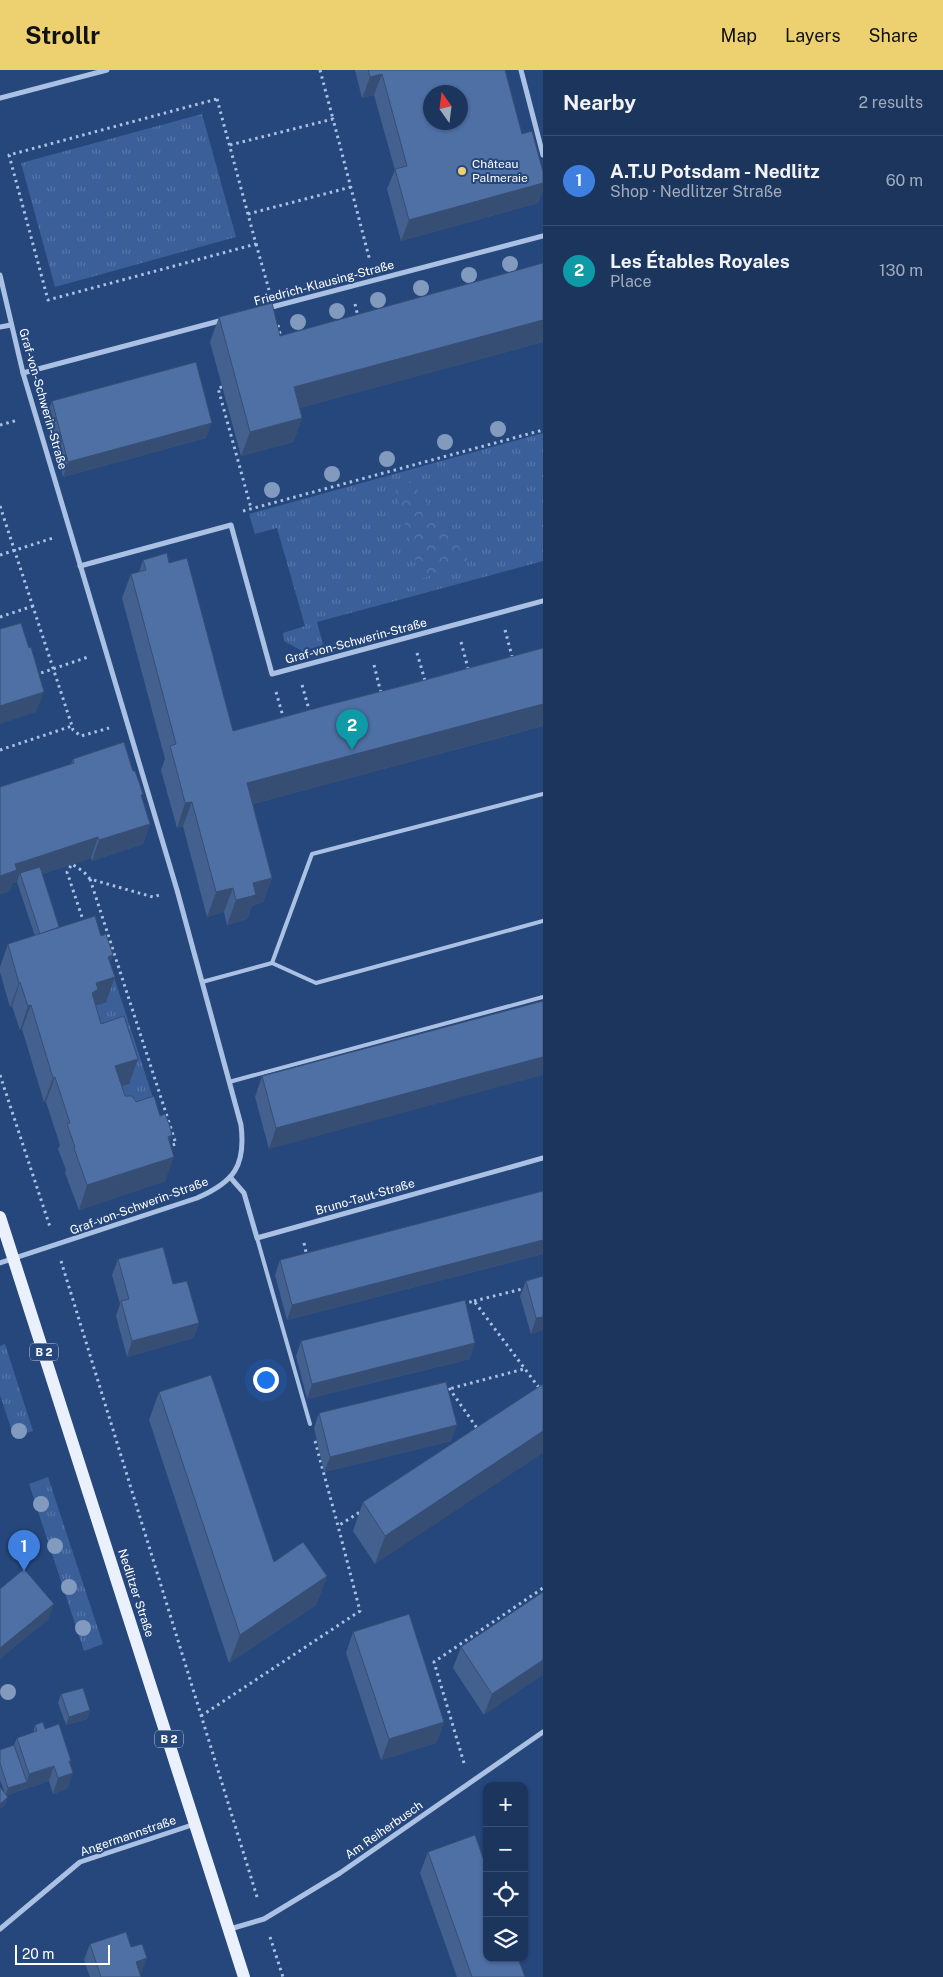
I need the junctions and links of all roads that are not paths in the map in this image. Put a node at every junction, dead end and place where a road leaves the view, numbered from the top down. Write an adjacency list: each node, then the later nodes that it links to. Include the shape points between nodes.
1 (107, 70): 3 (street)
2 (521, 70): 4 (street)
3 (0, 98)
4 (543, 155)
5 (543, 236): 7 (street, Friedrich-Klausing-Straße)
6 (0, 275): 9 (street, Graf-von-Schwerin-Straße)
7 (264, 309)
8 (225, 320): 11 (street)
9 (12, 325): 10 (street, Graf-von-Schwerin-Straße); 11 (street, Graf-von-Schwerin-Straße)
10 (0, 327)
11 (23, 373): 12 (street, Graf-von-Schwerin-Straße)
12 (80, 566): 13 (street, Graf-von-Schwerin-Straße, via 231,525 272,674); 17 (street, Graf-von-Schwerin-Straße)
13 (543, 601)
14 (543, 794): 16 (lane, via 312,854)
15 (543, 921): 16 (lane, via 316,983)
16 (272, 963): 17 (lane)
17 (202, 982): 19 (street, Graf-von-Schwerin-Straße)
18 (543, 997): 19 (lane)
19 (229, 1082): 21 (street, Graf-von-Schwerin-Straße, via 243,1146 239,1163)
20 (543, 1158): 23 (street, Bruno-Taut-Straße)
21 (230, 1177): 23 (street, via 244,1193); 24 (street, Graf-von-Schwerin-Straße, via 215,1190 197,1198)
22 (0, 1217): 24 (main road, Nedlitzer Straße / B 2)
23 (257, 1238): 26 (lane)
24 (14, 1259): 25 (street, Graf-von-Schwerin-Straße); 28 (main road, Nedlitzer Straße / B 2)
25 (0, 1263)
26 (310, 1424)
27 (543, 1732): 30 (street, Am Reiherbusch, via 340,1873 264,1920)
28 (196, 1824): 29 (street, Angermannstraße, via 80,1862); 30 (main road, Nedlitzer Straße / B 2)
29 (0, 1929)
30 (228, 1930): 31 (main road, Nedlitzer Straße / B 2)
31 (244, 1977)

